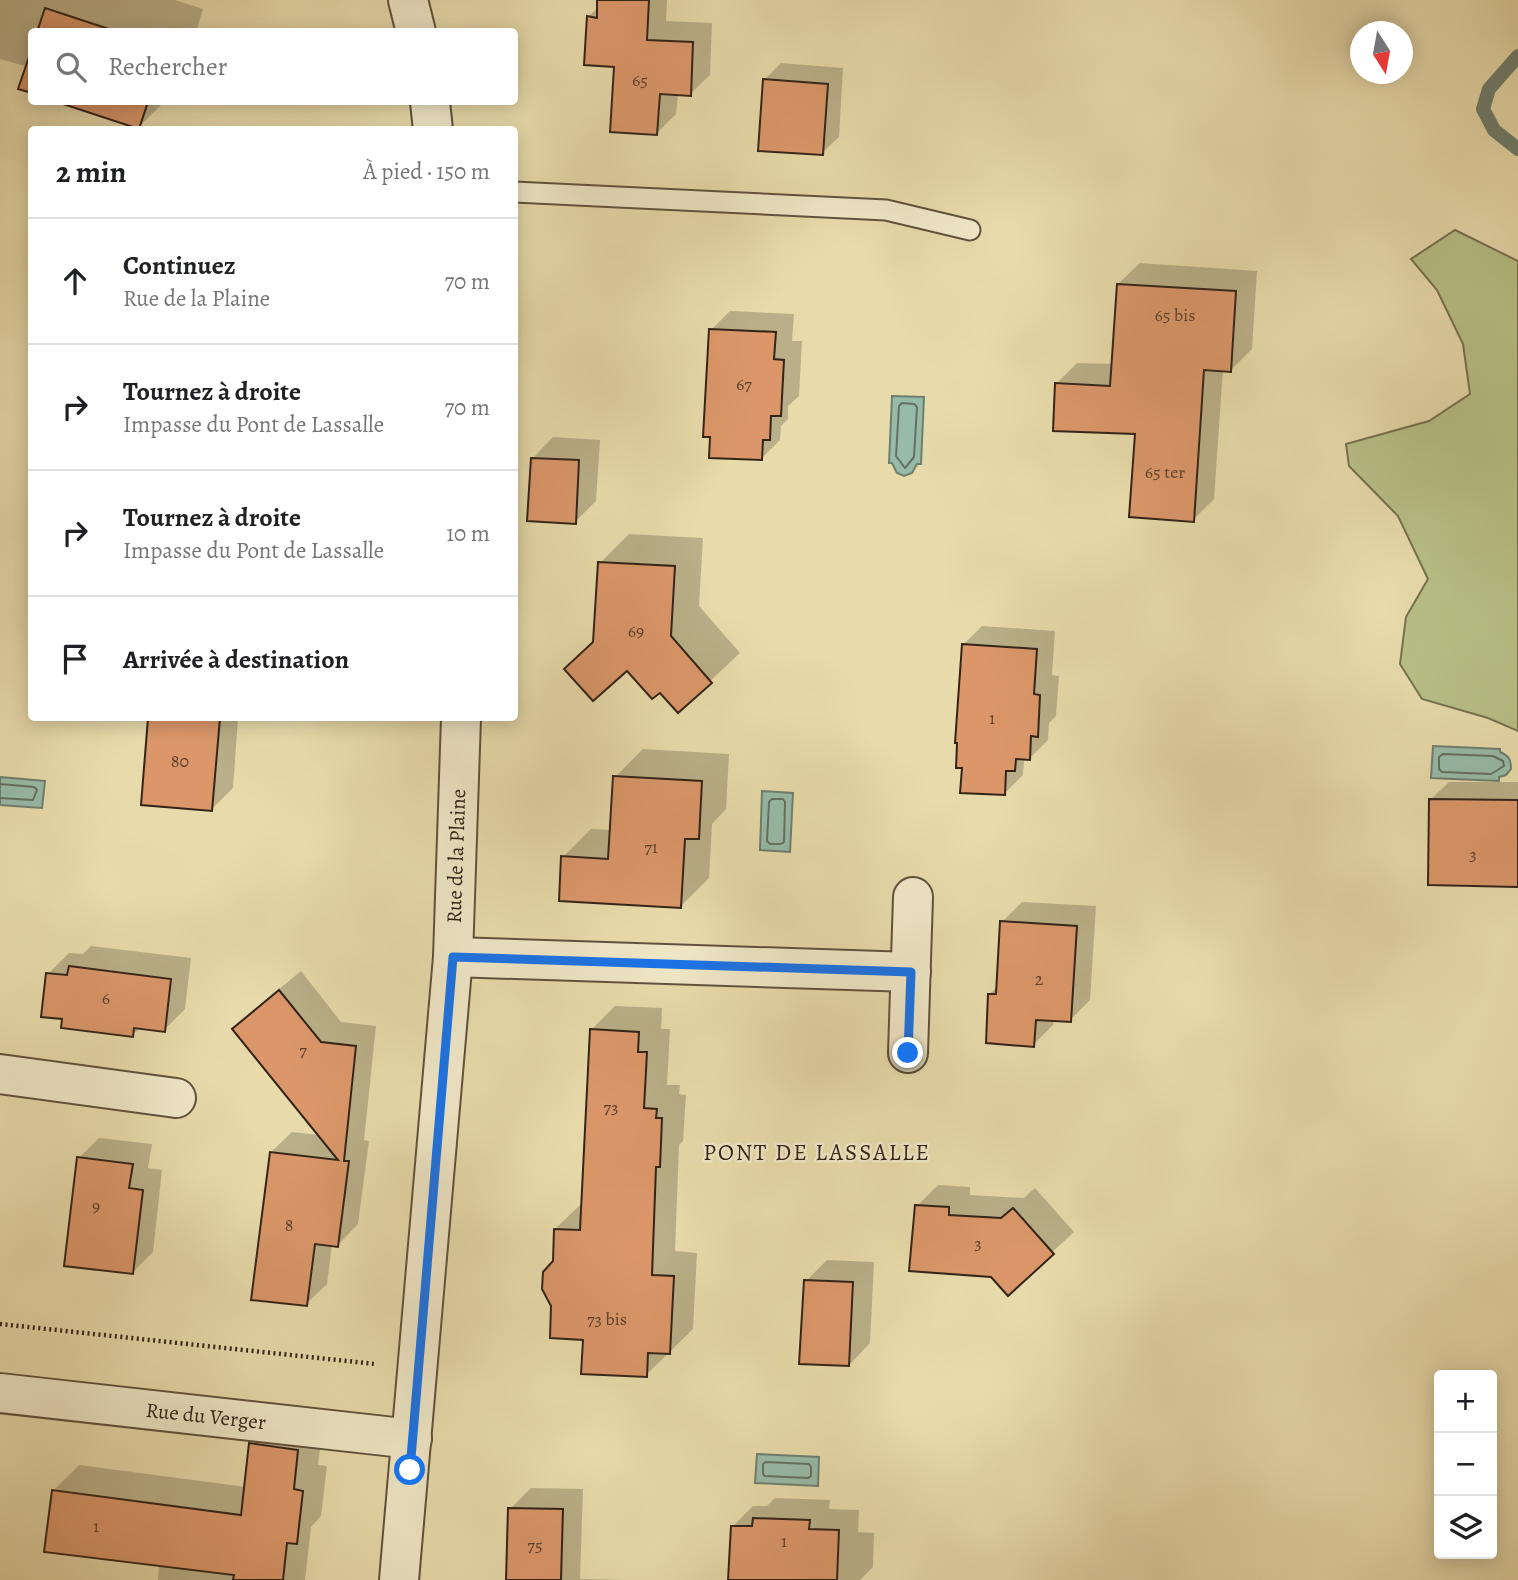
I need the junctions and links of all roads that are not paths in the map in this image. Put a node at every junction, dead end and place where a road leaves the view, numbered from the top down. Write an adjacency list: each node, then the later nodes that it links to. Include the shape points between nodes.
1 (408, 0): 2 (street)
2 (415, 28)
3 (430, 105): 4 (street)
4 (433, 126)
5 (518, 192): 6 (lane, via 886,209)
6 (970, 230)
7 (461, 721): 9 (street, Rue de la Plaine)
8 (913, 897): 10 (street)
9 (453, 957): 10 (street); 15 (street, Rue de la Plaine)
10 (911, 972): 11 (street)
11 (908, 1053)
12 (0, 1074): 13 (street)
13 (176, 1098)
14 (0, 1393): 15 (street, Rue du Verger)
15 (412, 1440): 16 (street, Rue de la Plaine)
16 (399, 1580)

